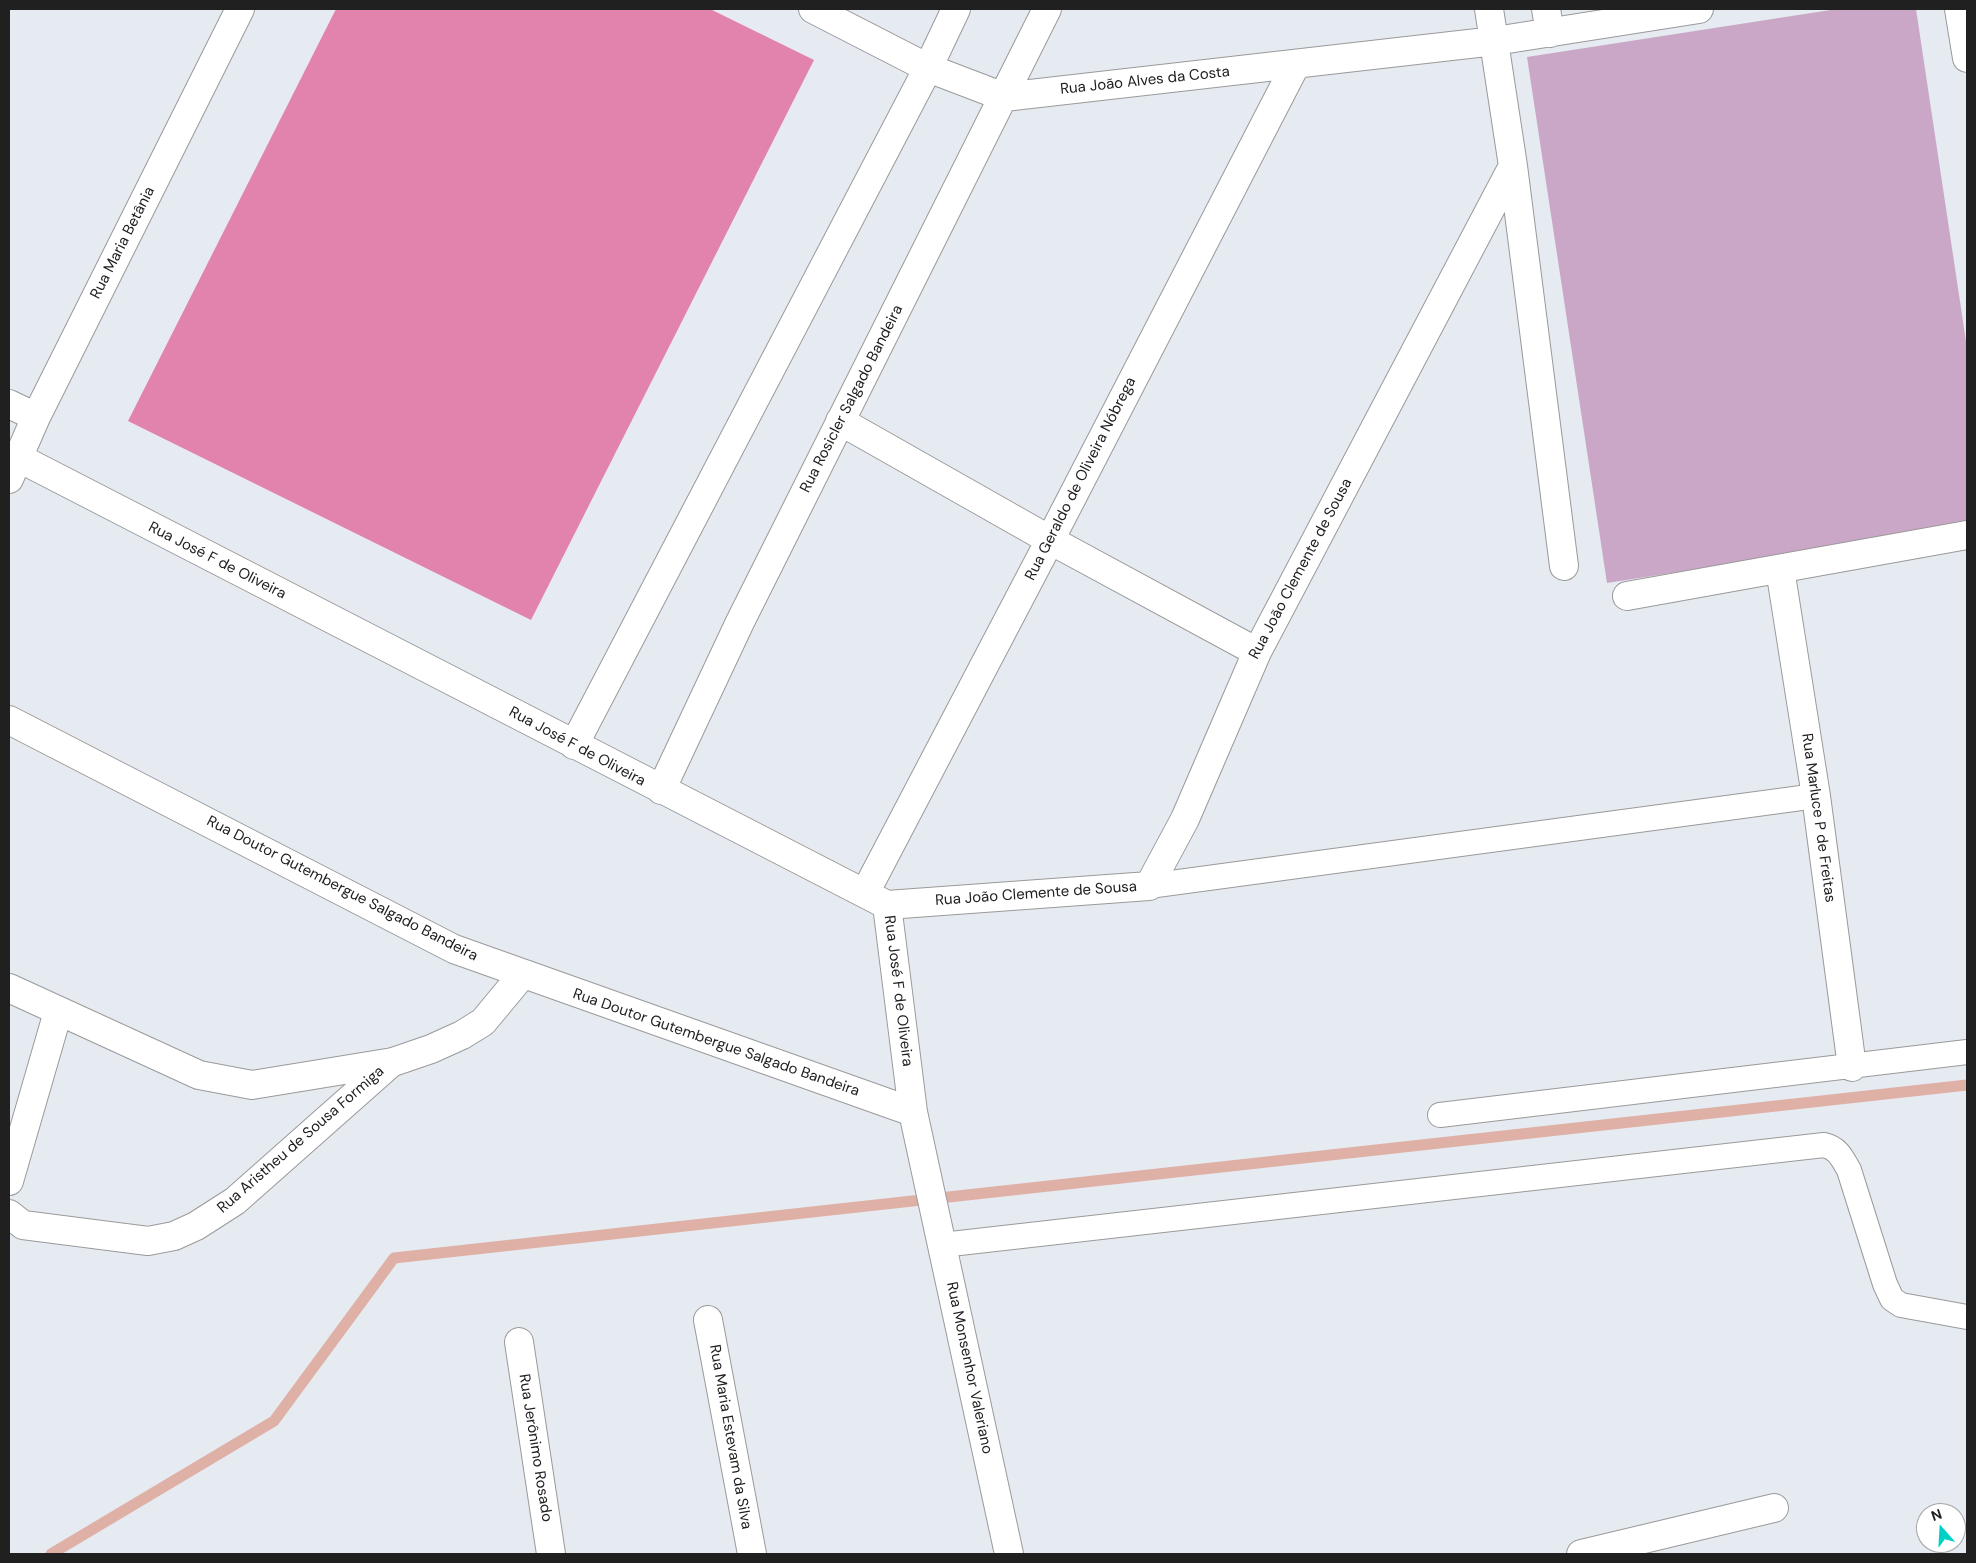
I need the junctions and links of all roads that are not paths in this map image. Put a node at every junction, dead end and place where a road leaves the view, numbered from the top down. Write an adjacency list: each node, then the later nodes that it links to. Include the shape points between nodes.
1 (240, 9): 16 (street, Rua Maria Betânia)
2 (813, 9): 12 (street, Rua João Alves da Costa)
3 (956, 9): 12 (street)
4 (1047, 9): 13 (street, Rua Rosicler Salgado Bandeira)
5 (1489, 9): 9 (street)
6 (1699, 9): 8 (street, Rua João Alves da Costa)
7 (1959, 9): 10 (street)
8 (1548, 21): 9 (street, Rua João Alves da Costa)
9 (1495, 41): 11 (street, Rua João Alves da Costa); 14 (street)
10 (1967, 58)
11 (1296, 64): 13 (street, Rua João Alves da Costa); 20 (street, Rua Geraldo de Oliveira Nóbrega)
12 (928, 68): 13 (street, Rua João Alves da Costa); 26 (street)
13 (1004, 97): 17 (street, Rua Rosicler Salgado Bandeira)
14 (1513, 166): 21 (street); 24 (street, Rua João Clemente de Sousa)
15 (9, 404): 16 (street)
16 (36, 417): 18 (street, Rua Maria Betânia)
17 (840, 421): 20 (street); 27 (street, Rua Rosicler Salgado Bandeira)
18 (14, 469): 26 (street, Rua José F de Oliveira)
19 (1967, 535): 22 (street)
20 (1050, 540): 24 (street); 30 (street, Rua Geraldo de Oliveira Nóbrega)
21 (1564, 566)
22 (1780, 569): 23 (street); 28 (street, Rua Marluce P de Freitas)
23 (1627, 596)
24 (1257, 652): 29 (street, Rua João Clemente de Sousa, via 1185,819)
25 (9, 720): 31 (street, Rua Doutor Gutembergue Salgado Bandeira, via 454,949)
26 (574, 745): 27 (street, Rua José F de Oliveira)
27 (660, 790): 30 (street, Rua José F de Oliveira)
28 (1816, 796): 29 (lane); 36 (street, Rua Marluce P de Freitas)
29 (1149, 886): 30 (street, Rua João Clemente de Sousa)
30 (876, 899): 37 (street, Rua José F de Oliveira)
31 (522, 975): 35 (street, via 483,1022 431,1049); 37 (street, Rua Doutor Gutembergue Salgado Bandeira)
32 (9, 988): 33 (street)
33 (58, 1012): 35 (street, via 200,1075 252,1085); 39 (street)
34 (1967, 1052): 36 (lane)
35 (393, 1062): 41 (street, Rua Aristheu de Sousa Formiga, via 235,1201 174,1236 148,1242 23,1225)
36 (1852, 1067): 38 (lane)
37 (913, 1112): 40 (street, Rua José F de Oliveira)
38 (1440, 1115)
39 (9, 1181)
40 (930, 1182): 42 (street, Rua Monsenhor Valeriano)
41 (9, 1214)
42 (941, 1237): 43 (lane, via 1824,1146 1840,1154 1849,1170 1892,1299 1901,1305); 49 (street, Rua Monsenhor Valeriano)
43 (1967, 1317)
44 (708, 1320): 48 (street, Rua Maria Estevam da Silva)
45 (519, 1342): 47 (street, Rua Jerônimo Rosado)
46 (1774, 1508): 50 (street)
47 (552, 1554)
48 (752, 1554)
49 (1009, 1554)
50 (1581, 1554)

